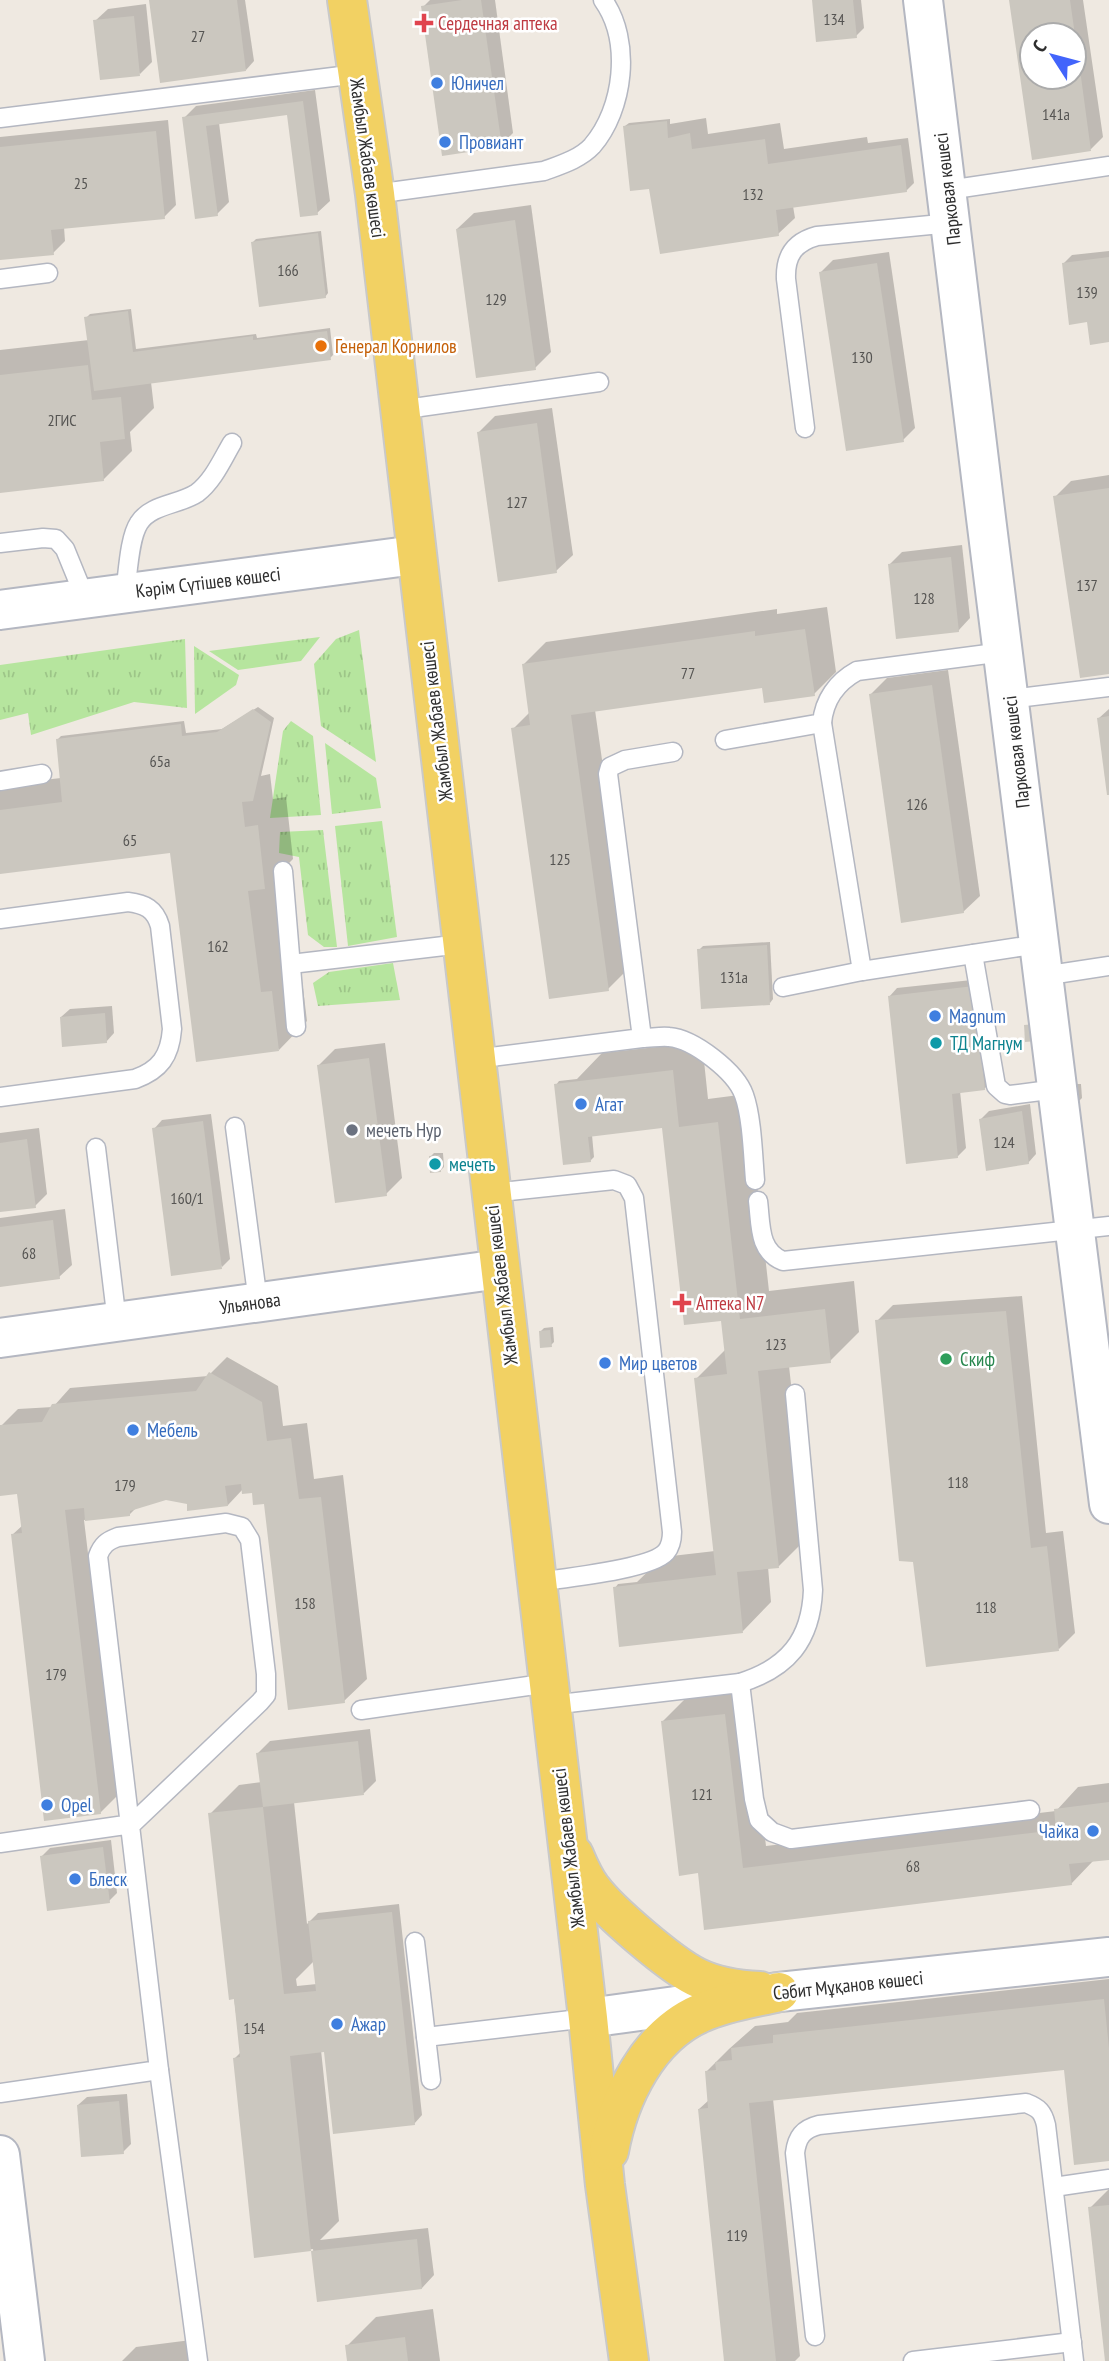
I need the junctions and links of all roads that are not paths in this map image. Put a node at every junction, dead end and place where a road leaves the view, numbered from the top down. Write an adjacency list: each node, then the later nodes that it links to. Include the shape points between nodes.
1 (347, 0): 4 (main road, Жамбыл Жабаев көшесі)
2 (603, 0): 7 (lane, via 618,38 620,68 617,98 590,148 544,171)
3 (923, 0): 8 (street, Парковая көшесі)
4 (357, 74): 5 (lane); 7 (main road, Жамбыл Жабаев көшесі)
5 (0, 118)
6 (1109, 166): 8 (lane)
7 (374, 194): 12 (main road, Жамбыл Жабаев көшесі)
8 (950, 207): 13 (lane, via 817,236 791,252 786,279); 20 (street, Парковая көшесі)
9 (48, 273): 10 (lane)
10 (0, 279)
11 (599, 382): 12 (lane)
12 (399, 410): 16 (main road, Жамбыл Жабаев көшесі)
13 (805, 428)
14 (232, 443): 17 (lane, via 199,491 140,521)
15 (0, 543): 18 (lane, via 56,539 65,549)
16 (415, 555): 17 (street, Кәрім Сүтішев көшесі); 30 (main road, Жамбыл Жабаев көшесі)
17 (125, 593): 18 (street, Кәрім Сүтішев көшесі)
18 (85, 598): 19 (street, Кәрім Сүтішев көшесі)
19 (0, 610)
20 (1003, 652): 22 (street, Парковая көшесі); 23 (lane, via 857,671 844,678 827,701)
21 (1109, 687): 22 (lane)
22 (1010, 699): 32 (street, Парковая көшесі)
23 (822, 723): 24 (lane); 35 (lane)
24 (724, 740)
25 (673, 752): 38 (lane, via 625,760 610,767 608,774)
26 (42, 774): 27 (lane)
27 (0, 781)
28 (283, 871): 33 (lane)
29 (0, 919): 41 (lane, via 128,902 149,907 160,926 172,1030 164,1062 151,1073)
30 (461, 944): 33 (lane); 39 (main road, Жамбыл Жабаев көшесі)
31 (973, 954): 32 (lane); 35 (lane); 40 (lane, via 996,1086 1010,1095)
32 (1041, 960): 34 (lane); 40 (street, Парковая көшесі)
33 (290, 964): 37 (lane)
34 (1109, 967)
35 (862, 971): 36 (lane)
36 (783, 986)
37 (296, 1027)
38 (642, 1038): 39 (lane); 44 (lane, via 681,1040 736,1081 747,1108)
39 (475, 1059): 45 (main road, Жамбыл Жабаев көшесі)
40 (1057, 1090): 47 (street, Парковая көшесі)
41 (0, 1097)
42 (235, 1127): 49 (lane)
43 (96, 1148): 50 (lane)
44 (755, 1180)
45 (491, 1193): 48 (main road, Жамбыл Жабаев көшесі); 54 (lane, via 614,1180 627,1185 636,1212 671,1543 665,1553 643,1565)
46 (758, 1201): 47 (lane, via 765,1247 783,1261)
47 (1092, 1228): 53 (street, Парковая көшесі)
48 (500, 1269): 49 (street, Ульянова); 54 (main road, Жамбыл Жабаев көшесі)
49 (258, 1302): 50 (street, Ульянова)
50 (117, 1322): 51 (street, Ульянова)
51 (0, 1338)
52 (794, 1394): 55 (lane, via 812,1606 796,1648 779,1666)
53 (1109, 1504)
54 (537, 1582): 56 (main road, Жамбыл Жабаев көшесі)
55 (740, 1683): 56 (lane); 58 (lane, via 754,1799 759,1820 772,1832 802,1839)
56 (550, 1694): 57 (lane); 60 (main road, Жамбыл Жабаев көшесі)
57 (361, 1710)
58 (1030, 1810)
59 (132, 1824): 59 (lane, via 266,1695 250,1540 242,1527 234,1524 118,1537 108,1540 98,1556); 61 (lane); 67 (lane)
60 (567, 1841): 64 (main road, via 582,1873 604,1903 676,1965 697,1978 737,1990); 65 (main road, Жамбыл Жабаев көшесі)
61 (0, 1843)
62 (415, 1942): 66 (lane)
63 (1109, 1957): 64 (street, Сәбит Мұқанов көшесі)
64 (779, 1992): 65 (street, Сәбит Мұқанов көшесі); 72 (main road, via 703,2012 676,2027 652,2052 618,2115)
65 (588, 2018): 66 (lane); 72 (main road, Жамбыл Жабаев көшесі)
66 (426, 2037): 68 (lane)
67 (159, 2070): 69 (lane); 77 (lane)
68 (431, 2080)
69 (0, 2093)
70 (0, 2155): 76 (street)
71 (1109, 2179): 73 (lane)
72 (606, 2185): 78 (main road, Жамбыл Жабаев көшесі)
73 (1054, 2187): 74 (lane, via 1044,2115 1026,2103 808,2128 795,2153); 75 (lane)
74 (815, 2336)
75 (1072, 2342): 79 (lane); 80 (lane)
76 (24, 2361)
77 (198, 2361)
78 (629, 2361)
79 (913, 2361)
80 (1074, 2361)

